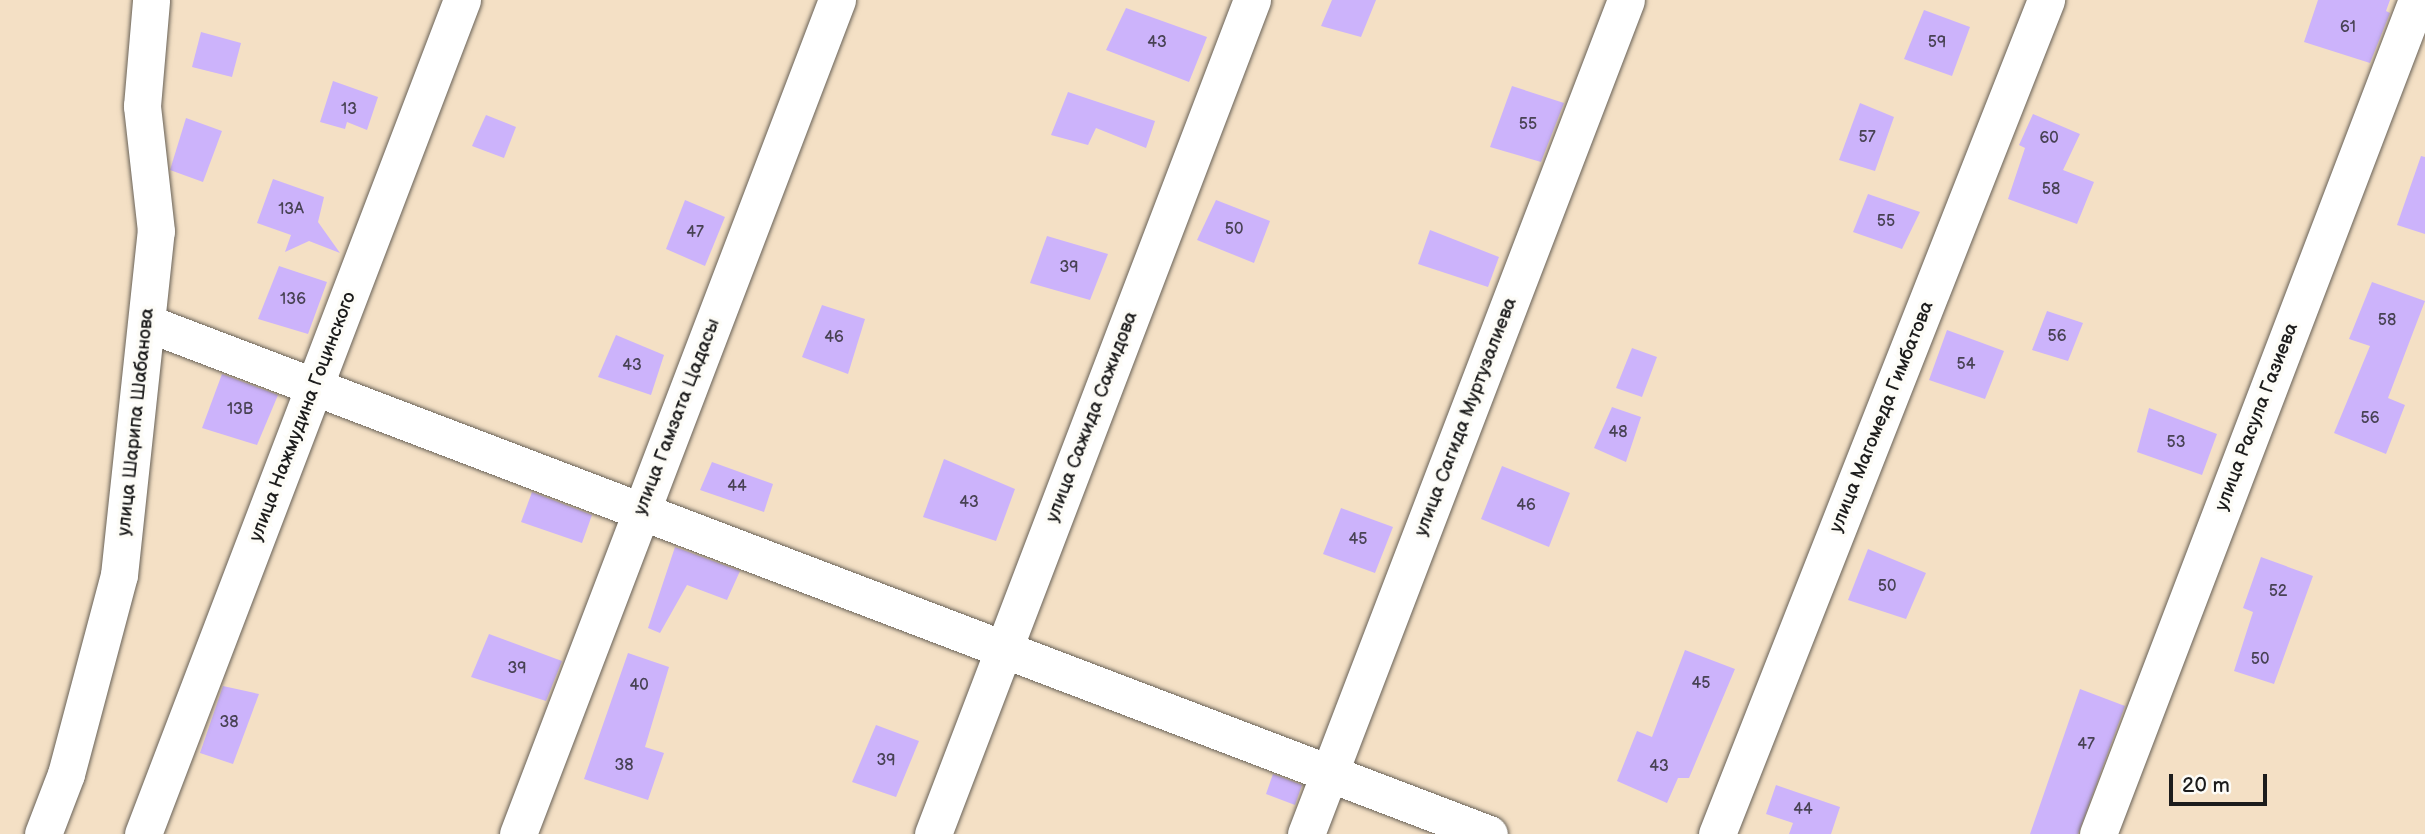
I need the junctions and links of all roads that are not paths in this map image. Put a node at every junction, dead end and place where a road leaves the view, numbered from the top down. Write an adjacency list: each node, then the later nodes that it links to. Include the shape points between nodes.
1 (151, 0): 8 (street, улица Шарипа Шабанова, via 142,106 156,231)
2 (462, 0): 9 (street, улица Нажмудина Гоцинского)
3 (837, 0): 10 (street, улица Гамзата Цадасы)
4 (1252, 0): 11 (street, улица Сажида Сажидова)
5 (1626, 0): 12 (street, улица Сагида Муртузалиева)
6 (2046, 0): 19 (street, улица Магомеда Гимбатова)
7 (2417, 0): 20 (street, улица Расула Газиева)
8 (147, 323): 9 (street); 13 (street, улица Шарипа Шабанова, via 119,575 66,774)
9 (315, 386): 10 (street); 14 (street, улица Нажмудина Гоцинского)
10 (641, 510): 11 (street); 15 (street, улица Гамзата Цадасы)
11 (1004, 649): 12 (street); 16 (street, улица Сажида Сажидова)
12 (1329, 773): 17 (street, улица Сагида Муртузалиева); 18 (street)
13 (43, 834)
14 (143, 834)
15 (518, 834)
16 (933, 834)
17 (1306, 834)
18 (1489, 834)
19 (1717, 834)
20 (2098, 834)

